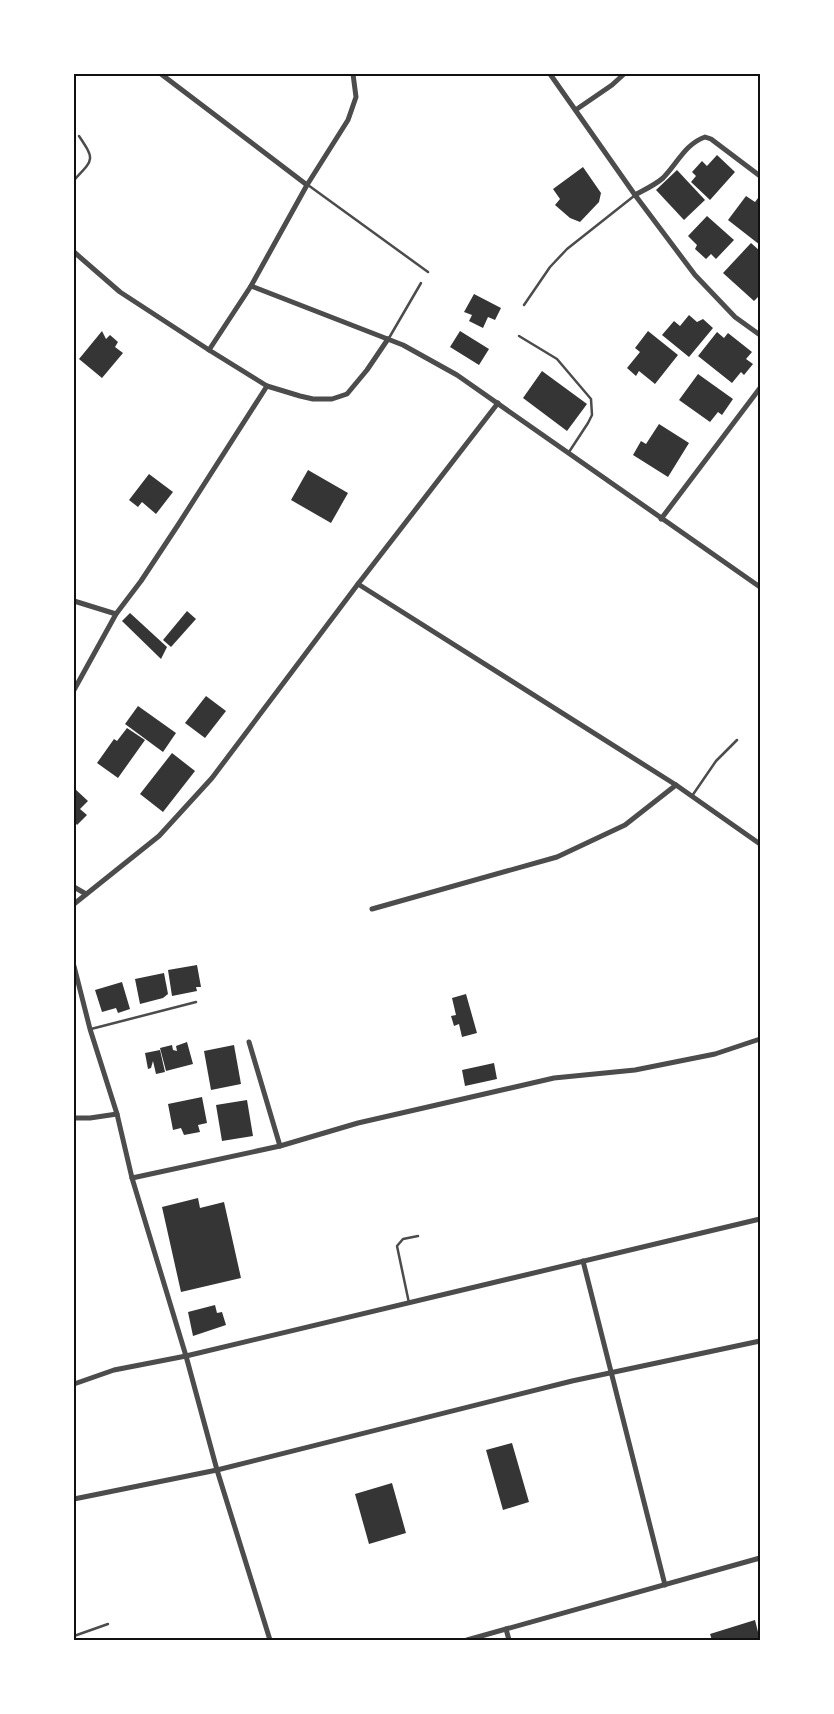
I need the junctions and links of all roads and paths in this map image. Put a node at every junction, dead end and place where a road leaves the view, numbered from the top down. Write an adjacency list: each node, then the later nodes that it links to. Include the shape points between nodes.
1 (161, 74): 9 (street)
2 (353, 74): 9 (street, via 356,97 348,120)
3 (550, 74): 5 (street)
4 (624, 74): 5 (street)
5 (577, 109): 10 (street)
6 (78, 136): 8 (lane, via 91,154 89,163)
7 (760, 176): 10 (street, via 705,137 688,146 662,178)
8 (74, 180)
9 (307, 185): 12 (lane); 14 (street)
10 (635, 195): 15 (lane, via 567,249 550,267); 17 (street, via 695,275 736,317)
11 (74, 252): 19 (street, via 120,292)
12 (428, 272)
13 (421, 283): 18 (lane)
14 (251, 286): 18 (street); 19 (street)
15 (524, 305)
16 (519, 336): 23 (lane, via 557,359 591,398 592,415)
17 (760, 336)
18 (388, 339): 20 (street, via 347,394 313,399); 22 (street, via 457,375)
19 (209, 350): 20 (street)
20 (267, 386): 28 (street, via 141,582)
21 (760, 388): 24 (street)
22 (498, 403): 23 (street); 25 (street)
23 (568, 453): 24 (street)
24 (661, 519): 26 (street)
25 (358, 584): 31 (street); 35 (street, via 212,778 159,836)
26 (760, 587)
27 (74, 602): 28 (street)
28 (116, 614): 29 (street)
29 (74, 690)
30 (737, 740): 32 (lane, via 716,761)
31 (676, 785): 32 (street); 37 (street, via 625,825 557,858)
32 (692, 796): 33 (street)
33 (760, 844)
34 (74, 887): 35 (street)
35 (86, 894): 36 (street)
36 (74, 904)
37 (372, 909)
38 (74, 966): 40 (street)
39 (196, 1002): 40 (lane)
40 (90, 1029): 43 (street)
41 (760, 1039): 45 (street, via 715,1054 634,1070 554,1078 358,1123)
42 (249, 1042): 45 (street)
43 (117, 1114): 44 (street); 46 (street)
44 (74, 1118)
45 (280, 1146): 46 (street)
46 (132, 1178): 52 (street)
47 (760, 1219): 49 (street)
48 (418, 1236): 50 (lane, via 403,1240 398,1246)
49 (583, 1261): 50 (street); 53 (street)
50 (409, 1302): 52 (street)
51 (760, 1340): 53 (street)
52 (186, 1356): 54 (street, via 114,1370); 55 (street)
53 (612, 1373): 55 (street); 58 (street)
54 (74, 1384)
55 (217, 1470): 56 (street); 62 (street)
56 (74, 1499)
57 (760, 1558): 58 (street)
58 (665, 1585): 60 (street)
59 (108, 1624): 61 (lane)
60 (506, 1629): 63 (street); 64 (street)
61 (74, 1636)
62 (270, 1640)
63 (468, 1640)
64 (509, 1640)

